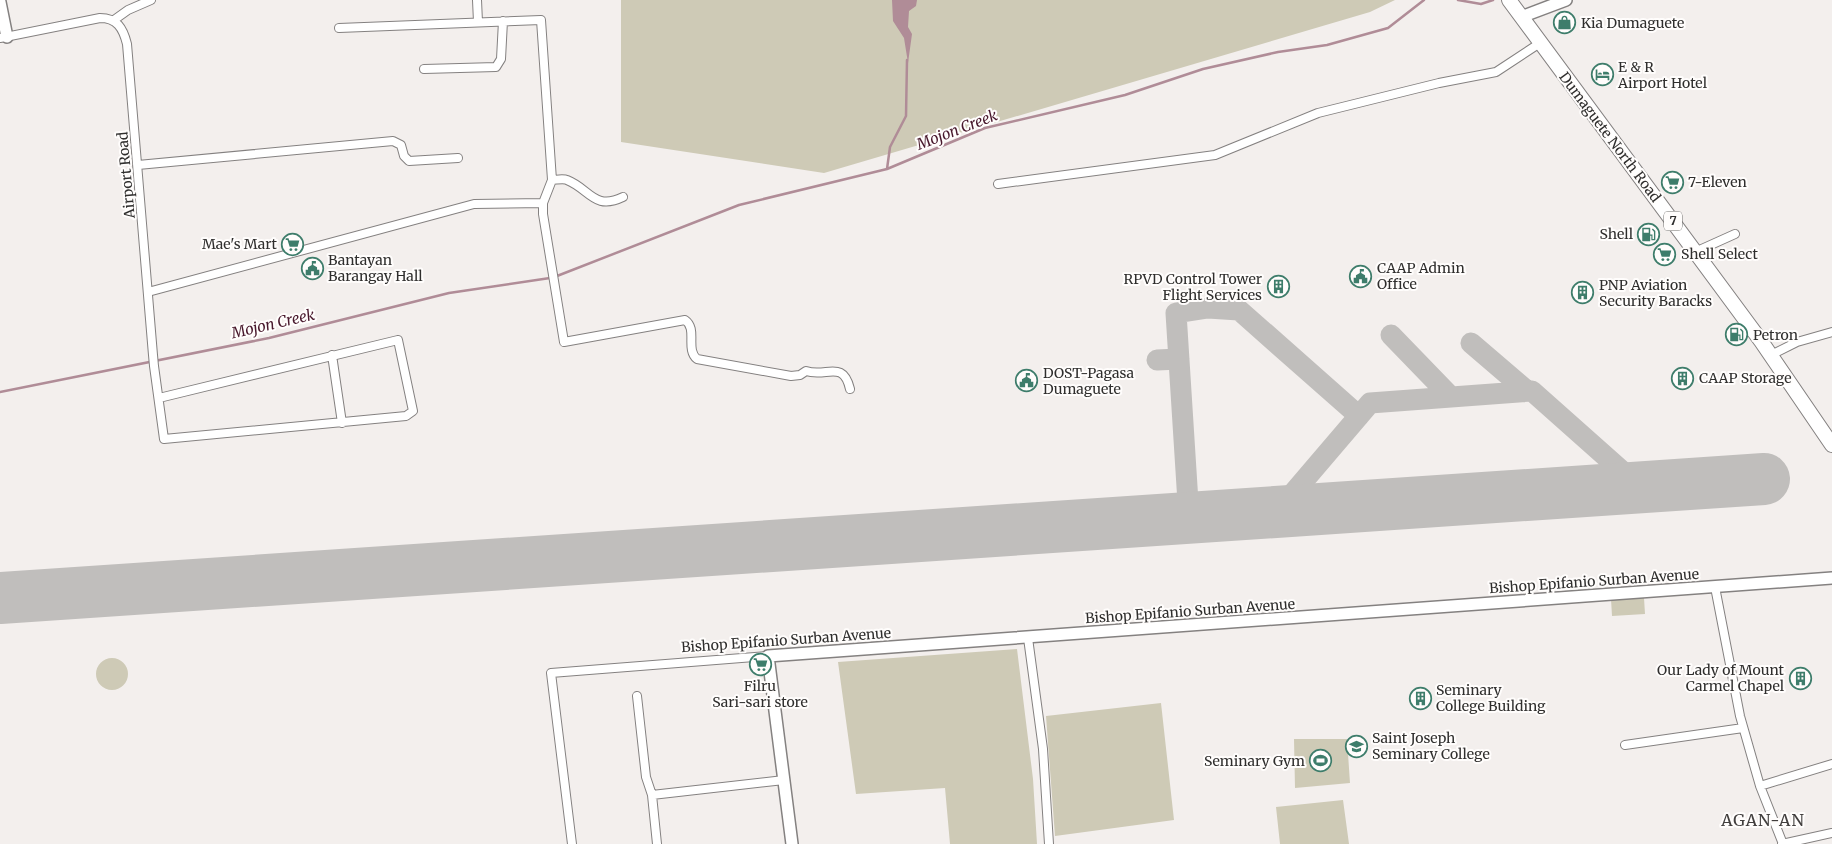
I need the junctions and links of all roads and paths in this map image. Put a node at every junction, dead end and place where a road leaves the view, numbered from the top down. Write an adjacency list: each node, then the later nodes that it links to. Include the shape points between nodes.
1 (151, 0): 7 (street)
2 (478, 0): 9 (street)
3 (1509, 0): 6 (highway, Dumaguete North Road / 7)
4 (1566, 0): 6 (street)
5 (0, 2): 11 (street)
6 (1521, 17): 12 (highway, Dumaguete North Road / 7)
7 (114, 20): 11 (street, via 92,19); 15 (street, Airport Road, via 122,29 127,44)
8 (503, 21): 9 (street); 13 (street, via 501,59 496,67); 16 (street, via 541,20)
9 (478, 22): 10 (street)
10 (339, 28)
11 (4, 38)
12 (1540, 43): 17 (street, via 1496,72 1318,113 1215,155); 21 (highway, Dumaguete North Road / 7)
13 (424, 69)
14 (458, 158): 15 (street, via 409,161 399,142 393,141)
15 (138, 165): 22 (street, Airport Road)
16 (552, 180): 18 (street, via 568,180 585,194 602,202); 19 (street)
17 (998, 184)
18 (623, 197)
19 (543, 203): 22 (street, via 474,204); 26 (street, via 564,342 685,320 691,328 692,352 697,359 791,376 806,371 837,370)
20 (1736, 234): 21 (street)
21 (1695, 252): 24 (highway, Dumaguete North Road / 7)
22 (148, 292): 27 (street, Airport Road)
23 (1832, 332): 24 (street, via 1805,339)
24 (1770, 355): 29 (highway, Dumaguete North Road / 7)
25 (332, 356): 27 (street); 28 (street); 28 (street, via 398,340 413,411 406,416)
26 (850, 389)
27 (159, 398): 28 (street, Airport Road, via 164,439)
28 (342, 423)
29 (1832, 445)
30 (1832, 578): 31 (street, Bishop Epifanio Surban Avenue)
31 (1715, 587): 32 (street, Bishop Epifanio Surban Avenue); 35 (street)
32 (1028, 638): 33 (street, Bishop Epifanio Surban Avenue); 46 (street, via 1043,748)
33 (768, 656): 38 (street); 43 (street, Bishop Epifanio Surban Avenue, via 551,673)
34 (638, 696): 40 (street, via 646,776)
35 (1743, 728): 36 (street); 39 (street)
36 (1625, 745)
37 (1832, 764): 39 (street)
38 (784, 780): 40 (street); 45 (street)
39 (1760, 786): 47 (street)
40 (652, 795): 44 (street)
41 (1832, 833): 42 (street)
42 (1808, 841): 47 (street)
43 (572, 844)
44 (656, 844)
45 (792, 844)
46 (1049, 844)
47 (1782, 844)

